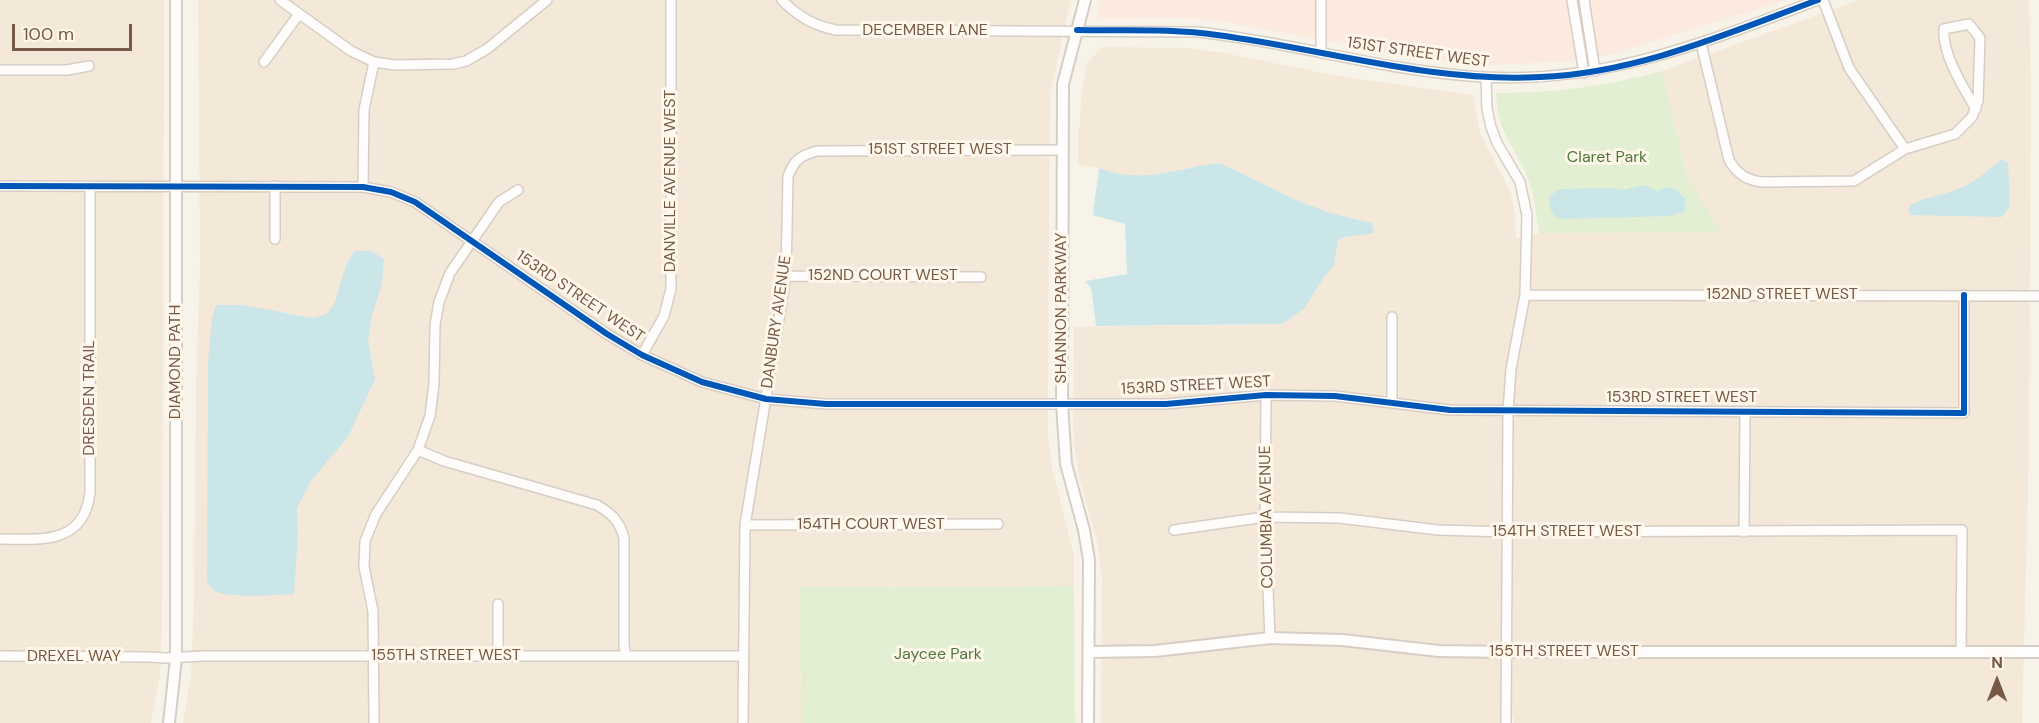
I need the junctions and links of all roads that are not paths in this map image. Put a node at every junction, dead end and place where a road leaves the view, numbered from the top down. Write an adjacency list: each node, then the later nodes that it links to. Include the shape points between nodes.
1 (176, 0): 28 (street, DIAMOND PATH)
2 (280, 0): 12 (street)
3 (547, 0): 17 (street, via 487,49 466,61 441,65)
4 (671, 0): 41 (street, DANVILLE AVENUE WEST, via 671,288 664,315)
5 (782, 0): 13 (street, DECEMBER LANE, via 809,21 836,30)
6 (1085, 0): 13 (street, SHANNON PARKWAY)
7 (1321, 0): 15 (street)
8 (1572, 0): 21 (street)
9 (1584, 0): 20 (street)
10 (1818, 0): 14 (street, 151ST STREET WEST)
11 (1823, 0): 24 (street, via 1848,69)
12 (299, 14): 16 (street); 17 (street, via 351,51)
13 (1077, 30): 15 (street, 151ST STREET WEST, via 1197,32); 25 (street, SHANNON PARKWAY, via 1063,84)
14 (1701, 43): 20 (street, 151ST STREET WEST); 24 (street, via 1727,154 1745,178 1763,182 1849,182)
15 (1322, 53): 22 (street, 151ST STREET WEST)
16 (264, 62)
17 (374, 62): 31 (street, via 364,110)
18 (89, 66): 19 (street, via 68,70)
19 (0, 70)
20 (1595, 71): 21 (street, 151ST STREET WEST)
21 (1584, 73): 22 (street, 151ST STREET WEST)
22 (1486, 78): 37 (street, via 1491,127 1516,174 1526,207)
23 (1976, 109): 23 (street, via 1980,38 1969,24 1944,29 1943,40); 24 (street, via 1955,134)
24 (1905, 149)
25 (1063, 150): 26 (street, 151ST STREET WEST); 44 (street, SHANNON PARKWAY)
26 (817, 151): 35 (street, DANBURY AVENUE, via 794,163 788,176)
27 (0, 186): 30 (street)
28 (176, 186): 29 (street, 153RD STREET WEST); 30 (street); 68 (street, DIAMOND PATH)
29 (275, 186): 31 (street, 153RD STREET WEST); 33 (street)
30 (90, 187): 55 (street, DRESDEN TRAIL, via 88,503 70,531 50,539)
31 (363, 187): 34 (street, 153RD STREET WEST, via 415,202)
32 (518, 190): 34 (street, via 499,202)
33 (275, 239)
34 (473, 240): 41 (street, 153RD STREET WEST); 48 (street, via 450,273 439,302 435,384 430,416)
35 (786, 276): 36 (street, 152ND COURT WEST); 43 (street, DANBURY AVENUE)
36 (981, 277)
37 (1526, 295): 38 (street, 152ND STREET WEST); 46 (street, via 1511,369)
38 (1964, 295): 39 (street, 152ND STREET WEST); 47 (street, 153RD STREET WEST, via 1964,413)
39 (2039, 296)
40 (1392, 316): 45 (street)
41 (642, 355): 43 (street, 153RD STREET WEST, via 702,382)
42 (1266, 395): 44 (street, 153RD STREET WEST, via 1166,404); 45 (street, 153RD STREET WEST, via 1335,396); 49 (street, COLUMBIA AVENUE)
43 (766, 399): 44 (street, 153RD STREET WEST, via 826,404); 51 (street, DANBURY AVENUE)
44 (1062, 404): 58 (street, SHANNON PARKWAY, via 1066,464 1089,560)
45 (1392, 404): 46 (street, 153RD STREET WEST)
46 (1508, 412): 47 (street, 153RD STREET WEST); 54 (street)
47 (1745, 412): 53 (street)
48 (418, 450): 63 (street, via 376,514 365,541 364,567 373,610); 65 (street, via 597,505 612,514 624,538)
49 (1265, 517): 52 (street, 154TH STREET WEST); 54 (street, 154TH STREET WEST, via 1339,518 1438,530); 57 (street, COLUMBIA AVENUE)
50 (998, 524): 51 (street, 154TH COURT WEST)
51 (745, 525): 66 (street, DANBURY AVENUE)
52 (1174, 530)
53 (1744, 531): 54 (street, 154TH STREET WEST); 60 (street, 154TH STREET WEST, via 1962,530)
54 (1507, 532): 59 (street)
55 (0, 539)
56 (498, 604): 64 (street)
57 (1270, 638): 58 (street, 155TH STREET WEST, via 1155,651); 59 (street, 155TH STREET WEST)
58 (1090, 652): 72 (street, SHANNON PARKWAY)
59 (1506, 652): 60 (street, 155TH STREET WEST); 73 (street)
60 (1961, 652): 61 (street, 155TH STREET WEST)
61 (2039, 652)
62 (0, 656): 67 (street, DREXEL WAY)
63 (374, 656): 64 (street, 155TH STREET WEST); 68 (street, 155TH STREET WEST); 70 (street)
64 (498, 656): 65 (street, 155TH STREET WEST)
65 (626, 656): 66 (street, 155TH STREET WEST)
66 (743, 656): 71 (street, DANBURY AVENUE)
67 (148, 657): 68 (street, 155TH STREET WEST)
68 (176, 658): 69 (street, DIAMOND PATH)
69 (169, 723)
70 (374, 723)
71 (743, 723)
72 (1088, 723)
73 (1506, 723)

